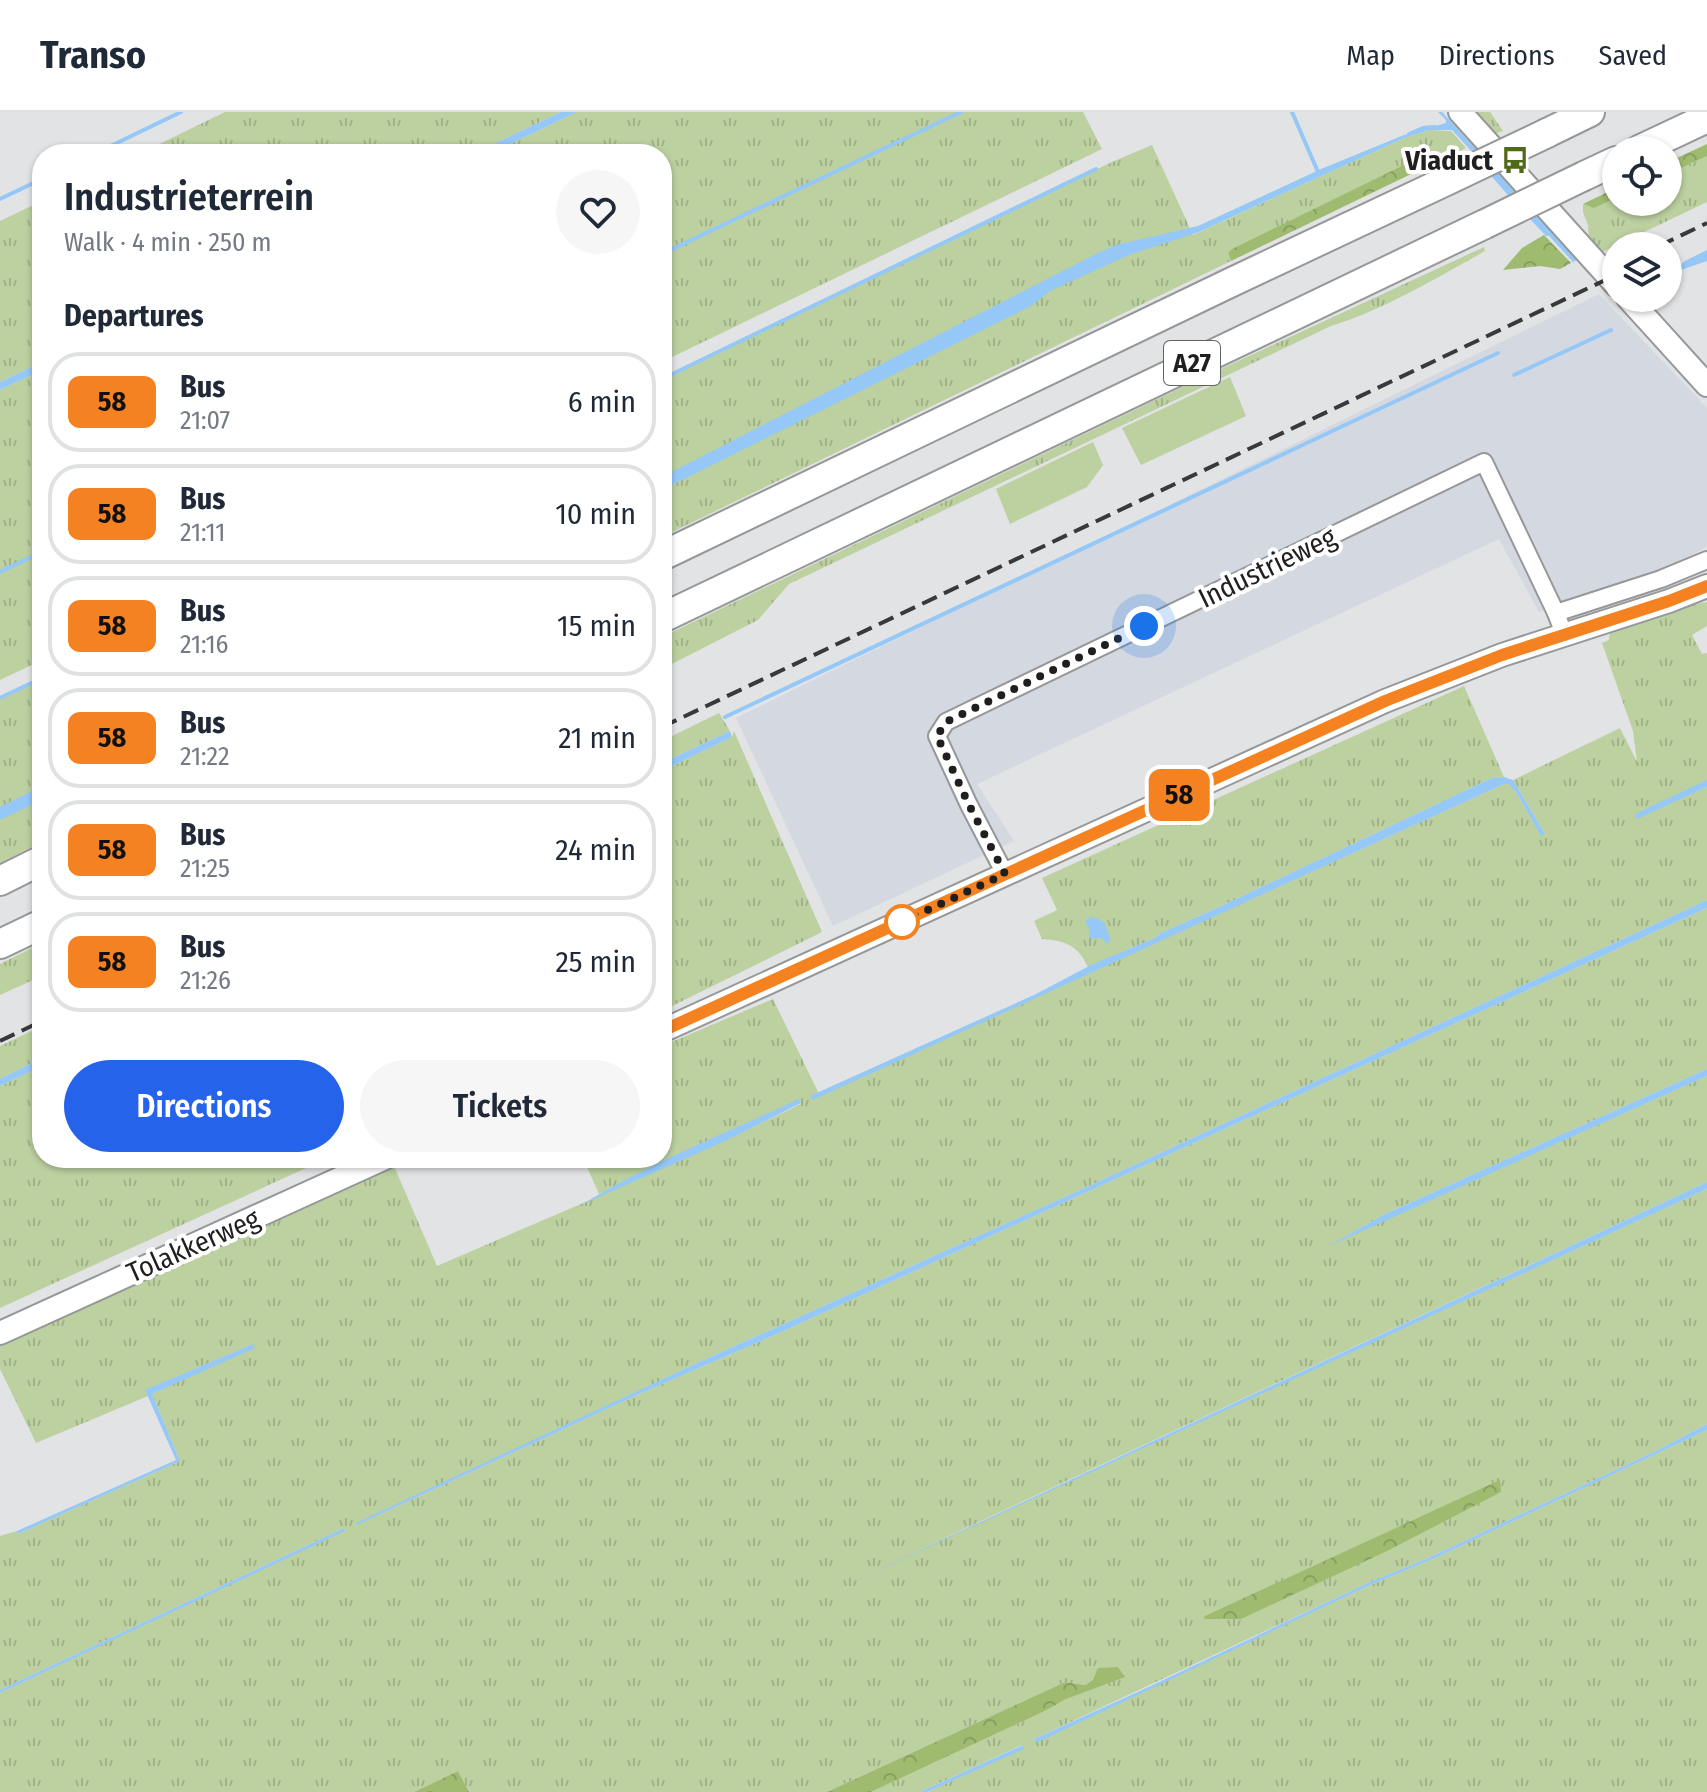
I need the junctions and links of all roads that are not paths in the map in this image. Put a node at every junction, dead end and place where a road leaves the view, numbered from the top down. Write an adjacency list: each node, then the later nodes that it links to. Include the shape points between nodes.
1 (1460, 112): 6 (main road)
2 (1590, 112): 9 (highway, A27, bridge)
3 (1707, 118): 4 (highway)
4 (1669, 136)
5 (1602, 168): 12 (highway, A27, bridge)
6 (1602, 269)
7 (1641, 312): 8 (main road)
8 (1707, 385)
9 (672, 551)
10 (1707, 560): 13 (street)
11 (1707, 586): 13 (main road, via 1669,601)
12 (672, 613)
13 (1560, 623): 15 (main road); 15 (street, Industrieweg, via 1484,462 946,722 937,736)
14 (32, 865): 16 (highway)
15 (1005, 874): 19 (main road)
16 (0, 881)
17 (32, 929): 18 (highway)
18 (0, 944)
19 (672, 1026)
20 (363, 1168): 21 (main road, Tolakkerweg)
21 (0, 1333)

